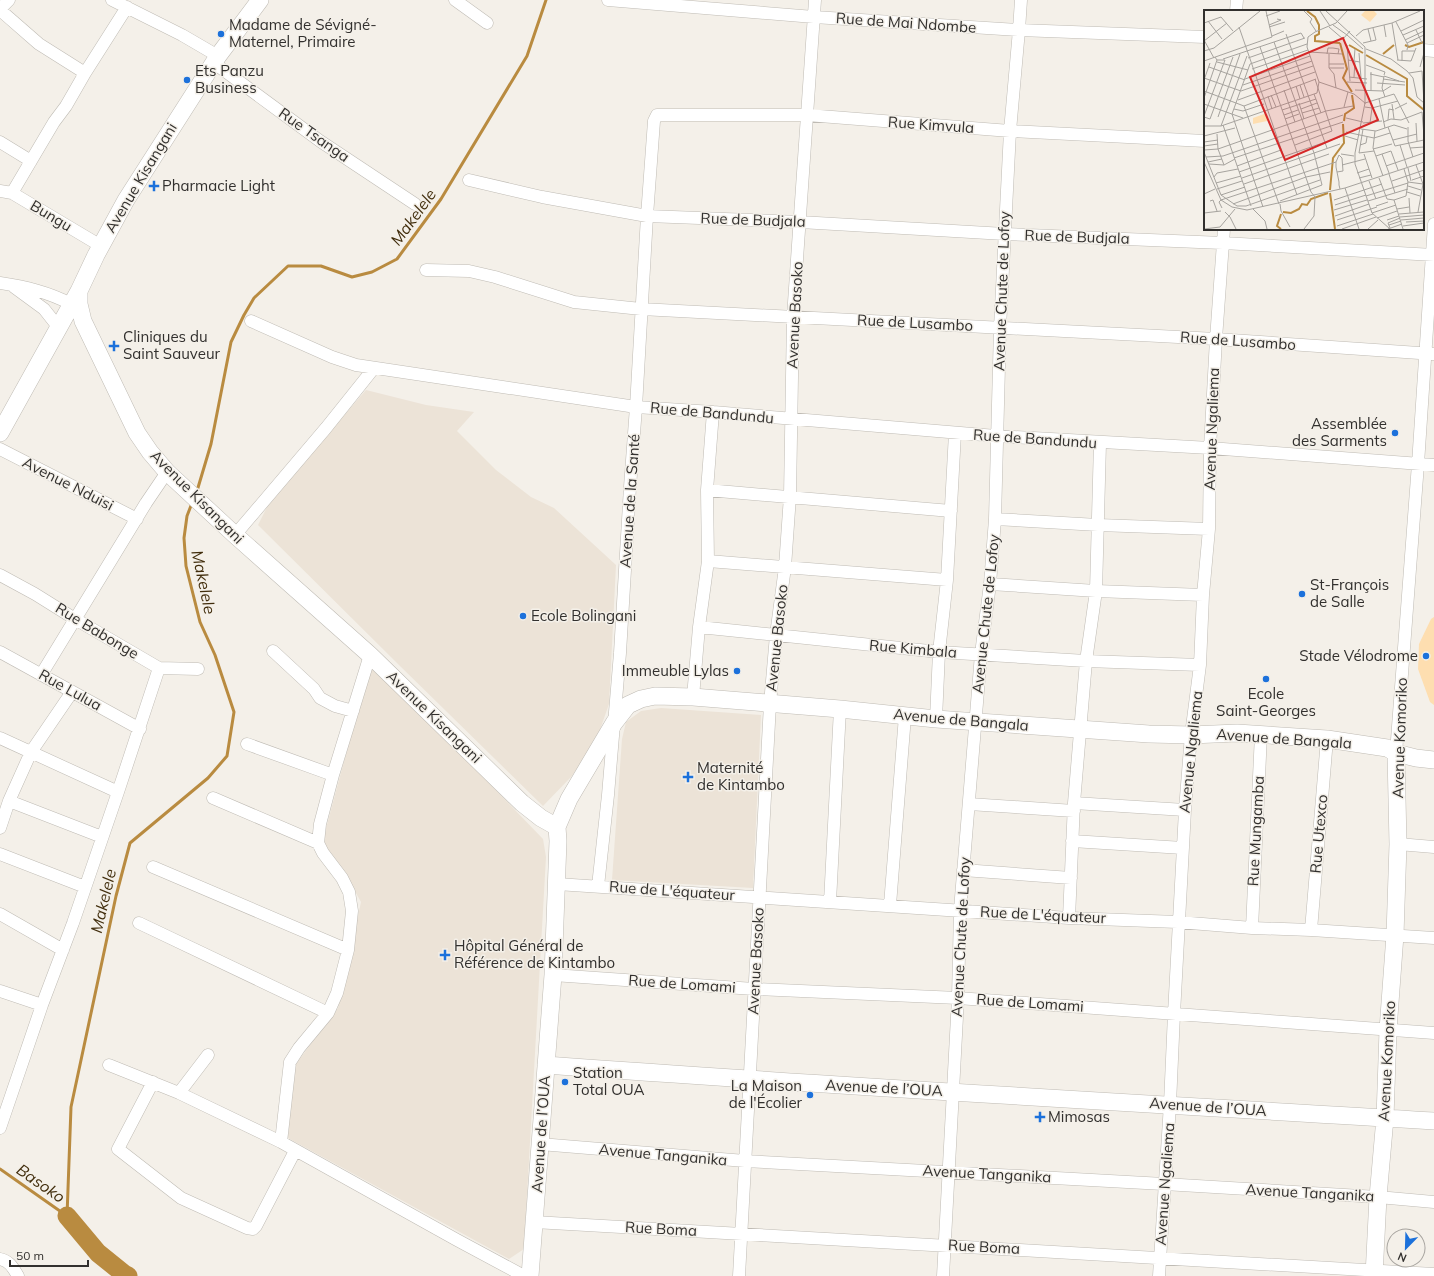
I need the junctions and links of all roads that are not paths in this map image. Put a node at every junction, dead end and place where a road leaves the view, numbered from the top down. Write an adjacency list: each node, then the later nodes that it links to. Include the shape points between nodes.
1 (9, 0): 10 (street)
2 (112, 0): 9 (street, Rue Tsanga)
3 (260, 0): 18 (street, Avenue Kisangani)
4 (454, 0): 13 (street)
5 (608, 0): 12 (street, Rue de Mai Ndombe)
6 (815, 0): 12 (street, Avenue Basoko)
7 (1021, 0): 14 (street, Avenue Chute de Lofoy)
8 (1237, 0): 11 (street)
9 (127, 7): 18 (street, Rue Tsanga, via 182,35); 19 (street)
10 (0, 9): 19 (street, via 39,44)
11 (1236, 10)
12 (814, 17): 14 (street, Rue de Mai Ndombe); 21 (street, Avenue Basoko)
13 (487, 23)
14 (1020, 30): 15 (street, Rue de Mai Ndombe); 22 (street, Avenue Chute de Lofoy)
15 (1204, 36)
16 (1424, 50): 17 (street)
17 (1434, 51)
18 (216, 60): 29 (street, Rue Tsanga, via 311,134); 36 (street, Avenue Kisangani, via 126,200)
19 (85, 72): 25 (street)
20 (657, 115): 21 (street, Rue Kimvula); 30 (street, Avenue de la Santé, via 654,121)
21 (807, 115): 22 (street, Rue Kimvula); 31 (street, Avenue Basoko)
22 (1010, 131): 23 (street, Rue Kimvula); 34 (street, Avenue Chute de Lofoy)
23 (1204, 141)
24 (0, 142): 25 (street)
25 (31, 161): 28 (street)
26 (470, 180): 30 (street, Rue de Budjala, via 542,197)
27 (0, 191): 28 (street, Bungu)
28 (12, 193): 36 (street, Bungu)
29 (415, 204)
30 (647, 216): 31 (street, Rue de Budjala); 41 (street, Avenue de la Santé)
31 (800, 222): 34 (street, Rue de Budjala); 42 (street, Avenue Basoko)
32 (1434, 224): 37 (street, Avenue Komoriko)
33 (1224, 230): 35 (street, Avenue Ngaliema)
34 (1005, 234): 35 (street, Rue de Budjala); 45 (street, Avenue Chute de Lofoy)
35 (1223, 243): 37 (street, Rue de Budjala); 46 (street, Avenue Ngaliema)
36 (101, 246): 40 (street, Avenue Kisangani)
37 (1433, 255): 47 (street, Avenue Komoriko)
38 (426, 270): 41 (street, Rue de Lusambo, via 469,271 574,302)
39 (6, 284): 40 (street); 44 (street, via 44,309)
40 (75, 297): 44 (street); 60 (street, Avenue Kisangani, via 83,321 137,433)
41 (641, 308): 42 (street, Rue de Lusambo); 49 (street, Avenue de la Santé)
42 (793, 317): 45 (street, Rue de Lusambo); 51 (street, Avenue Basoko)
43 (251, 321): 48 (street, Rue de Bandundu, via 332,357)
44 (59, 328): 52 (street)
45 (1000, 328): 46 (street, Rue de Lusambo); 54 (street, Avenue Chute de Lofoy)
46 (1216, 339): 47 (street, Rue de Lusambo); 57 (street, Avenue Ngaliema)
47 (1430, 353): 58 (street, Avenue Komoriko)
48 (374, 368): 49 (street, Rue de Bandundu); 68 (street)
49 (636, 407): 50 (street, Rue de Bandundu); 97 (street, Avenue de la Santé)
50 (713, 412): 51 (street, Rue de Bandundu); 61 (street)
51 (792, 419): 53 (street, Rue de Bandundu); 62 (street, Avenue Basoko)
52 (0, 433)
53 (955, 433): 54 (street, Rue de Bandundu); 63 (street)
54 (996, 436): 55 (street, Rue de Bandundu); 65 (street, Avenue Chute de Lofoy)
55 (1100, 443): 57 (street, Rue de Bandundu); 66 (street)
56 (0, 448): 64 (street, Avenue Nduisi)
57 (1210, 448): 58 (street, Rue de Bandundu); 67 (street, Avenue Ngaliema)
58 (1418, 464): 59 (street, Rue de Bandundu); 106 (street, Avenue Komoriko)
59 (1434, 465)
60 (167, 472): 64 (street); 68 (street, Avenue Kisangani)
61 (707, 490): 62 (street); 69 (street)
62 (790, 496): 63 (street); 70 (street, Avenue Basoko)
63 (952, 511): 72 (street)
64 (137, 519): 76 (street)
65 (995, 519): 66 (street); 73 (street, Avenue Chute de Lofoy)
66 (1098, 525): 67 (street); 74 (street)
67 (1209, 529): 75 (street, Avenue Ngaliema)
68 (235, 535): 83 (street, Avenue Kisangani)
69 (708, 561): 70 (street); 77 (street)
70 (785, 567): 72 (street); 78 (street, Avenue Basoko)
71 (0, 575): 76 (street, Rue Babonge)
72 (947, 580): 81 (street)
73 (990, 584): 74 (street); 82 (street, Avenue Chute de Lofoy)
74 (1096, 591): 75 (street); 84 (street)
75 (1203, 595): 85 (street, Avenue Ngaliema)
76 (75, 619): 86 (street, Rue Babonge); 88 (street)
77 (699, 627): 78 (street, Rue Kimbala); 90 (street)
78 (776, 635): 81 (street, Rue Kimbala); 91 (street, Avenue Basoko)
79 (273, 651): 93 (street, via 314,689 320,698)
80 (0, 652): 88 (street, Rue Lulua)
81 (939, 652): 82 (street, Rue Kimbala); 95 (street)
82 (981, 654): 84 (street, Rue Kimbala); 96 (street, Avenue Chute de Lofoy)
83 (370, 655): 93 (street); 116 (street, Avenue Kisangani, via 522,803)
84 (1086, 660): 85 (street, Rue Kimbala); 99 (street)
85 (1200, 665): 101 (street, Avenue Ngaliema)
86 (159, 668): 87 (street, Rue Babonge); 98 (street)
87 (198, 669)
88 (41, 675): 89 (street, Rue Lulua)
89 (72, 692): 98 (street, Rue Lulua); 105 (street)
90 (693, 697): 91 (street, Avenue de Bangala); 97 (street, Avenue de Bangala, via 655,696 641,699 628,705)
91 (770, 704): 92 (street, Avenue de Bangala); 130 (street, Avenue Basoko)
92 (840, 709): 94 (street, Avenue de Bangala); 131 (street)
93 (353, 711): 108 (street)
94 (905, 716): 95 (street, Avenue de Bangala); 132 (street)
95 (936, 719): 96 (street, Avenue de Bangala)
96 (976, 721): 99 (street, Avenue de Bangala); 112 (street, Avenue Chute de Lofoy)
97 (614, 723): 116 (street, Avenue de Bangala, via 572,794); 128 (street, Avenue de la Santé)
98 (140, 729): 109 (street)
99 (1081, 729): 101 (street, Avenue de Bangala); 113 (street)
100 (1260, 734): 101 (street, Avenue de Bangala); 103 (street, Avenue de Bangala); 138 (street, Rue Mungamba)
101 (1191, 735): 114 (street, Avenue Ngaliema)
102 (0, 738): 105 (street)
103 (1327, 739): 106 (street, Avenue de Bangala, via 1387,748); 139 (street, Rue Utexco)
104 (247, 744): 108 (street)
105 (31, 752): 109 (street); 111 (street)
106 (1396, 753): 107 (street, Avenue de Bangala); 120 (street, Avenue Komoriko)
107 (1434, 760)
108 (333, 775): 119 (street, via 320,824)
109 (118, 792): 117 (street)
110 (213, 798): 119 (street)
111 (9, 801): 115 (street); 117 (street)
112 (969, 804): 113 (street); 125 (street, Avenue Chute de Lofoy)
113 (1074, 807): 114 (street); 118 (street)
114 (1185, 810): 122 (street, Avenue Ngaliema)
115 (0, 828)
116 (558, 828): 127 (street, Avenue de Bangala)
117 (102, 837): 129 (street)
118 (1072, 841): 122 (street); 126 (street)
119 (318, 843): 143 (street, via 349,892 352,911)
120 (1398, 844): 121 (street); 140 (street, Avenue Komoriko)
121 (1434, 847)
122 (1183, 848): 136 (street, Avenue Ngaliema)
123 (0, 854): 129 (street)
124 (153, 867): 143 (street)
125 (963, 870): 126 (street); 133 (street, Avenue Chute de Lofoy)
126 (1071, 878): 135 (street)
127 (557, 884): 128 (street, Rue de L'équateur); 144 (street, Avenue de Bangala)
128 (598, 886): 130 (street, Rue de L'équateur)
129 (85, 888): 142 (street)
130 (760, 897): 131 (street, Rue de L'équateur); 145 (street, Avenue Basoko)
131 (830, 902): 132 (street, Rue de L'équateur)
132 (890, 905): 133 (street, Rue de L'équateur)
133 (960, 910): 135 (street, Rue de L'équateur); 147 (street, Avenue Chute de Lofoy)
134 (0, 914): 142 (street)
135 (1069, 918): 136 (street, Rue de L'équateur)
136 (1178, 922): 138 (street, Rue de L'équateur); 150 (street, Avenue Ngaliema)
137 (139, 923): 149 (street)
138 (1252, 928): 139 (street, Rue de L'équateur)
139 (1311, 930): 140 (street, Rue de L'équateur)
140 (1395, 935): 141 (street, Rue de L'équateur); 151 (street, Avenue Komoriko)
141 (1434, 938)
142 (63, 950): 148 (street)
143 (348, 950): 149 (street, via 337,993)
144 (553, 975): 145 (street, Rue de Lomami); 155 (street, Avenue de Bangala)
145 (754, 989): 147 (street, Rue de Lomami); 156 (street, Avenue Basoko)
146 (0, 991): 148 (street)
147 (958, 998): 150 (street, Rue de Lomami); 158 (street, Avenue Chute de Lofoy)
148 (42, 1005): 163 (street)
149 (328, 1013): 164 (street, via 290,1062)
150 (1174, 1014): 151 (street, Rue de Lomami); 160 (street, Avenue Ngaliema)
151 (1388, 1030): 152 (street, Rue de Lomami); 161 (street, Avenue Komoriko)
152 (1434, 1033)
153 (208, 1055): 159 (street)
154 (110, 1065): 157 (street)
155 (546, 1065): 156 (street, Avenue de l’OUA); 165 (street, Avenue de l’OUA)
156 (750, 1080): 158 (street, Avenue de l’OUA); 167 (street, Avenue Basoko)
157 (153, 1082): 159 (street); 166 (street, via 118,1150 181,1198 247,1228 253,1228)
158 (953, 1092): 160 (street, Avenue de l’OUA); 168 (street, Avenue Chute de Lofoy)
159 (179, 1093): 164 (street)
160 (1170, 1104): 161 (street, Avenue de l’OUA); 169 (street, Avenue Ngaliema)
161 (1385, 1118): 162 (street, Avenue de l’OUA); 170 (street, Avenue Komoriko)
162 (1434, 1121)
163 (0, 1128)
164 (281, 1142): 166 (street)
165 (540, 1144): 167 (street, Avenue Tanganika); 172 (street, Avenue de l’OUA)
166 (295, 1151): 180 (street)
167 (745, 1162): 168 (street, Avenue Tanganika); 173 (street, Avenue Basoko)
168 (948, 1172): 169 (street, Avenue Tanganika); 174 (street, Avenue Chute de Lofoy)
169 (1164, 1184): 170 (street, Avenue Tanganika); 175 (street, Avenue Ngaliema)
170 (1378, 1197): 171 (street, Avenue Tanganika); 177 (street, Avenue Komoriko)
171 (1434, 1202)
172 (534, 1222): 173 (street, Rue Boma); 181 (street, Avenue de l’OUA)
173 (741, 1233): 174 (street, Rue Boma); 182 (street, Avenue Basoko)
174 (945, 1245): 175 (street, Rue Boma); 183 (street, Avenue Chute de Lofoy)
175 (1160, 1258): 177 (street, Rue Boma); 184 (street, Avenue Ngaliema)
176 (0, 1259): 179 (street, via 6,1260)
177 (1374, 1273): 178 (street, Rue Boma)
178 (1434, 1274)
179 (18, 1276)
180 (524, 1276)
181 (530, 1276)
182 (739, 1276)
183 (943, 1276)
184 (1159, 1276)

